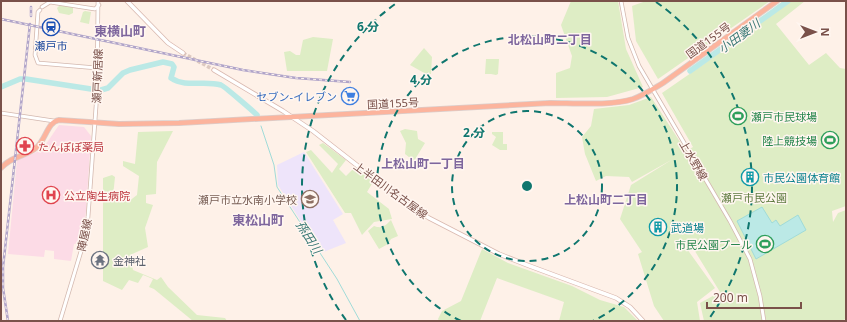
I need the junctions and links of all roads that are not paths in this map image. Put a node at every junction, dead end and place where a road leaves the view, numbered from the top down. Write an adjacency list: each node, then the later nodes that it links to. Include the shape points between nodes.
1 (127, 1): 5 (main road, via 168,43)
2 (621, 1): 8 (street, 上水野線, via 633,54)
3 (777, 1): 8 (highway, 国道155号)
4 (99, 3): 6 (street, 瀬戸新居線); 6 (street, via 95,8 50,2 41,8 38,12 35,55 38,63)
5 (183, 53)
6 (97, 68): 12 (street, 瀬戸新居線)
7 (214, 70): 10 (main road, 上半田川名古屋線)
8 (653, 89): 10 (highway, 国道155号, via 631,100); 16 (street, 上水野線, via 750,259)
9 (1, 113): 11 (street)
10 (293, 118): 12 (highway, 国道155号, via 146,124); 15 (main road, 上半田川名古屋線, via 429,218 506,256 616,298 630,307)
11 (54, 121): 12 (highway, 国道155号); 13 (highway, via 42,143)
12 (95, 123): 14 (street, 陣屋線, via 86,232)
13 (1, 168)
14 (60, 321)
15 (643, 321)
16 (764, 321)

